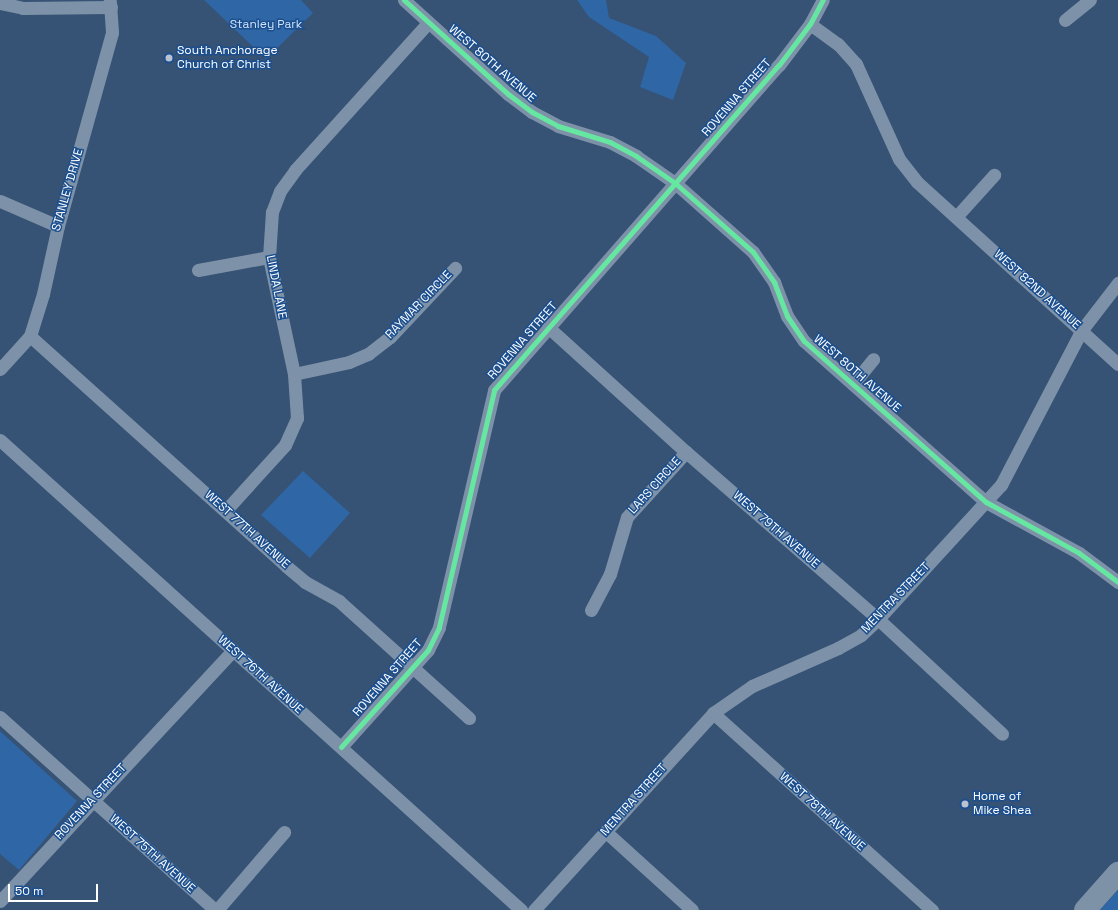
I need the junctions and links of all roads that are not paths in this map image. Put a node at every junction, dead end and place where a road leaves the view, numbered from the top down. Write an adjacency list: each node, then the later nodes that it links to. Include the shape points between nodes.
1 (404, 0): 7 (street, WEST 80TH AVENUE)
2 (823, 0): 8 (street, ROVENNA STREET)
3 (1090, 0): 6 (street)
4 (0, 3): 5 (street, via 23,8)
5 (111, 3): 13 (street, STANLEY DRIVE, via 112,32)
6 (1065, 20)
7 (428, 22): 10 (street, WEST 80TH AVENUE, via 532,112 558,126 610,142 636,156); 14 (street, LINDA LANE, via 280,190 272,212)
8 (810, 24): 10 (street, ROVENNA STREET, via 779,65); 12 (street, WEST 82ND AVENUE, via 838,44 856,64 899,159 917,182)
9 (994, 175): 12 (street)
10 (675, 183): 18 (street, ROVENNA STREET); 25 (street, WEST 80TH AVENUE, via 753,252 774,282 787,316 804,340)
11 (0, 201): 13 (street)
12 (956, 216): 19 (street, WEST 82ND AVENUE)
13 (58, 226): 20 (street, STANLEY DRIVE, via 43,294)
14 (269, 257): 16 (street); 24 (street, LINDA LANE)
15 (455, 268): 24 (street, RAYMAR CIRCLE, via 390,337 368,354 349,362)
16 (198, 270)
17 (1118, 283): 19 (street, MENTRA STREET)
18 (548, 327): 27 (street, WEST 79TH AVENUE); 34 (street, ROVENNA STREET, via 494,390 439,627 428,650)
19 (1081, 331): 22 (street, WEST 82ND AVENUE); 28 (street, MENTRA STREET, via 1001,484)
20 (30, 336): 23 (street, STANLEY DRIVE); 29 (street, WEST 77TH AVENUE)
21 (873, 359): 25 (street)
22 (1118, 364)
23 (0, 369)
24 (294, 374): 29 (street, LINDA LANE, via 297,418 293,430 285,445)
25 (854, 384): 28 (street, WEST 80TH AVENUE)
26 (0, 440): 33 (street, WEST 76TH AVENUE)
27 (686, 452): 31 (street, LARS CIRCLE, via 627,516 610,574); 32 (street, WEST 79TH AVENUE)
28 (986, 502): 30 (street, WEST 80TH AVENUE, via 1079,553); 32 (street, MENTRA STREET)
29 (226, 510): 34 (street, WEST 77TH AVENUE, via 286,566 305,582 339,601)
30 (1118, 582)
31 (591, 610)
32 (878, 619): 35 (street, MENTRA STREET, via 861,635 838,648 752,686); 38 (street, WEST 79TH AVENUE)
33 (232, 651): 39 (street, WEST 76TH AVENUE); 40 (street, ROVENNA STREET)
34 (412, 667): 37 (street, WEST 77TH AVENUE); 39 (street, ROVENNA STREET)
35 (713, 713): 42 (street, MENTRA STREET); 49 (street, WEST 78TH AVENUE)
36 (0, 717): 40 (street, WEST 75TH AVENUE)
37 (469, 718)
38 (1002, 734)
39 (341, 747): 46 (street, WEST 76TH AVENUE)
40 (91, 800): 44 (street, ROVENNA STREET); 45 (street, WEST 75TH AVENUE)
41 (284, 832): 45 (street)
42 (606, 832): 47 (street, MENTRA STREET); 48 (street)
43 (1118, 873): 50 (highway)
44 (0, 901)
45 (216, 910)
46 (521, 910)
47 (534, 910)
48 (692, 910)
49 (932, 910)
50 (1085, 910)

